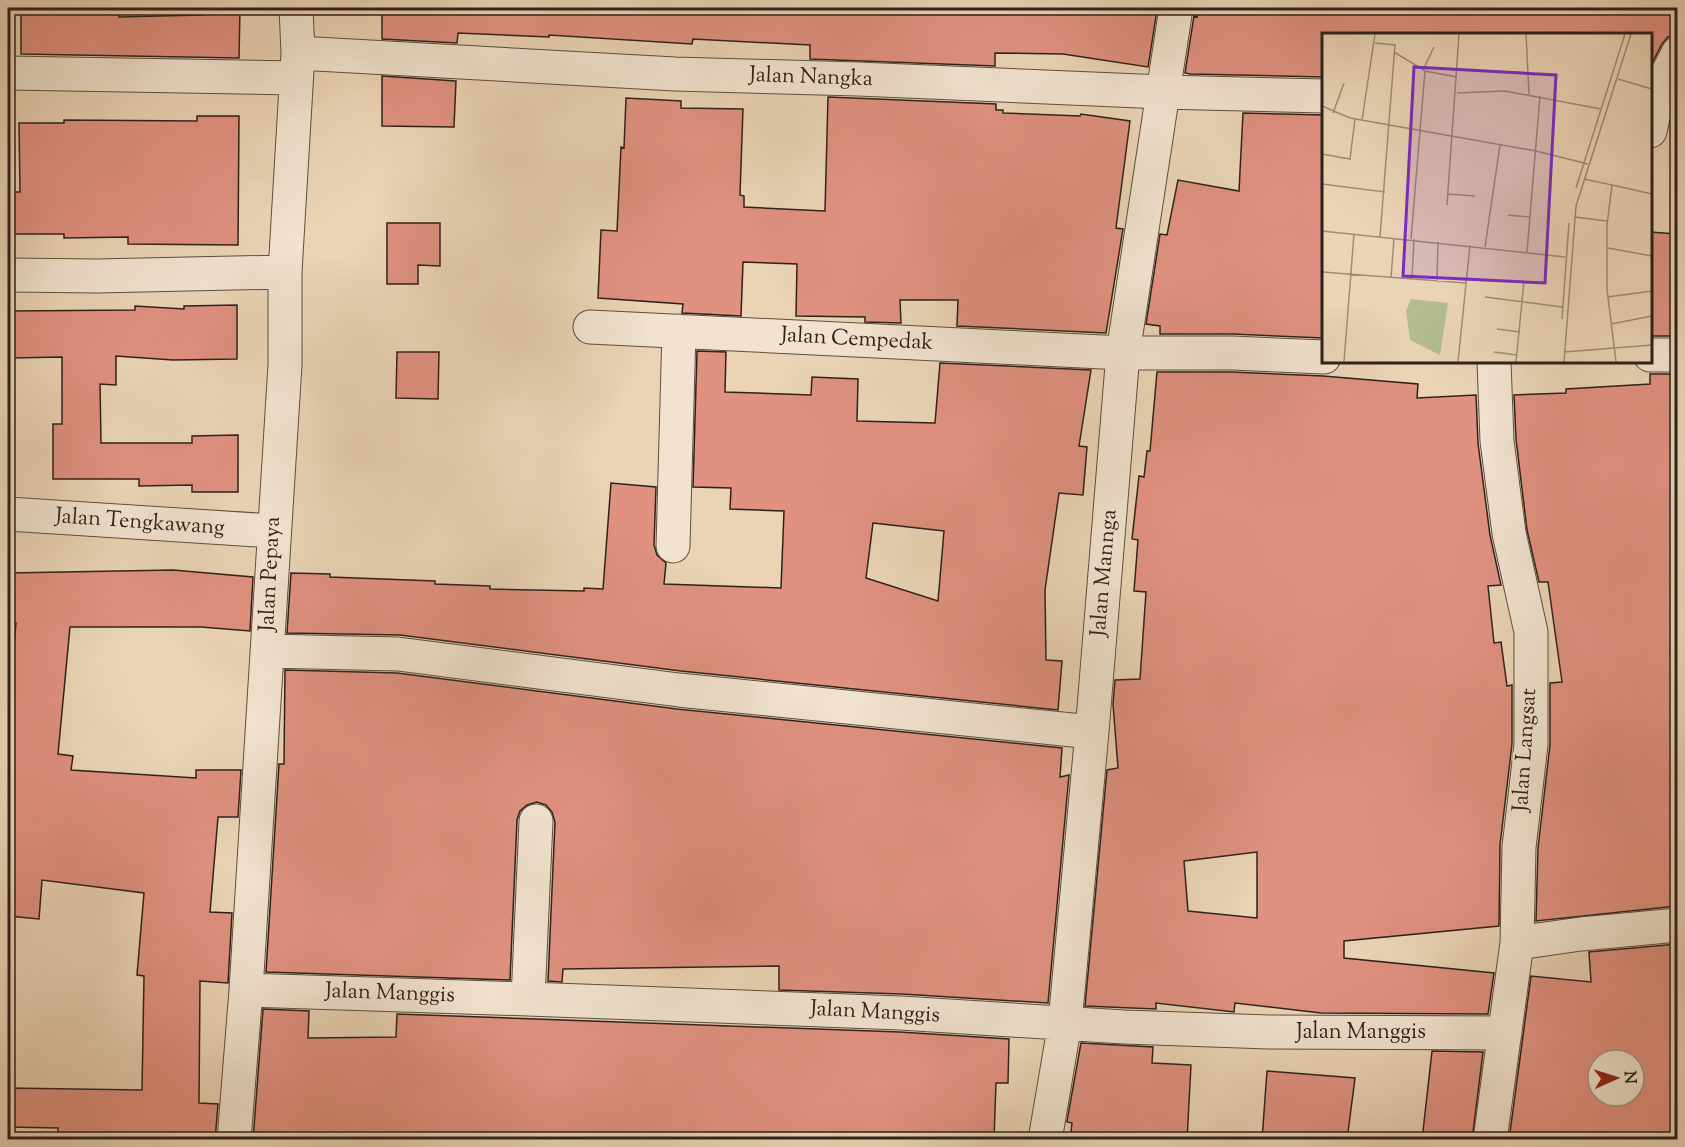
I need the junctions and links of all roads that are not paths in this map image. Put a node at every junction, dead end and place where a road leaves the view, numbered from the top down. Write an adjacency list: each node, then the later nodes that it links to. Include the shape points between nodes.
1 (296, 8): 3 (street, Jalan Pepaya)
2 (1176, 8): 6 (street, Jalan Mannga)
3 (297, 65): 4 (street, Jalan Nangka); 6 (street, Jalan Nangka, via 858,79); 9 (street, Jalan Pepaya)
4 (8, 73)
5 (1666, 80): 8 (street)
6 (1163, 92): 7 (street, Jalan Nangka); 13 (street, Jalan Mannga)
7 (1322, 96)
8 (1652, 125)
9 (285, 272): 10 (street); 19 (street, Jalan Pepaya, via 285,364)
10 (8, 275)
11 (590, 327): 12 (street, Jalan Cempedak)
12 (679, 331): 13 (street, Jalan Cempedak); 20 (street)
13 (1123, 353): 16 (street, Jalan Cempedak); 22 (street, Jalan Mannga)
14 (1652, 355): 15 (street)
15 (1677, 355)
16 (1322, 357)
17 (1494, 363): 25 (street, Jalan Langsat, via 1497,441 1508,522 1531,632 1531,745 1519,848)
18 (8, 514): 19 (street, Jalan Tengkawang)
19 (273, 531): 21 (street, Jalan Pepaya)
20 (673, 546)
21 (267, 651): 22 (street, via 398,654 678,690); 26 (street, Jalan Pepaya)
22 (1092, 732): 28 (street, Jalan Mannga)
23 (536, 820): 27 (street)
24 (1677, 925): 25 (street)
25 (1517, 943): 29 (street, Jalan Langsat)
26 (246, 990): 27 (street, Jalan Manggis); 30 (street, Jalan Pepaya)
27 (528, 999): 28 (street, Jalan Manggis)
28 (1065, 1023): 29 (street, Jalan Manggis, via 1269,1032); 31 (street, Jalan Mannga)
29 (1505, 1034): 32 (street, Jalan Langsat)
30 (234, 1140)
31 (1045, 1140)
32 (1490, 1140)

